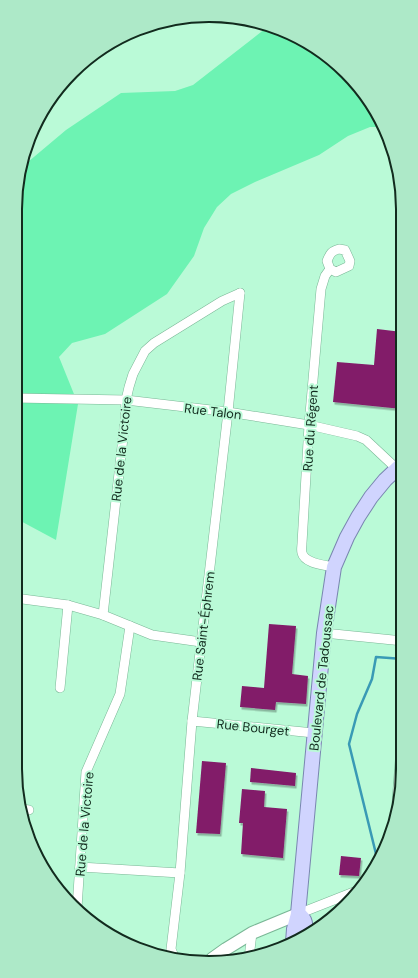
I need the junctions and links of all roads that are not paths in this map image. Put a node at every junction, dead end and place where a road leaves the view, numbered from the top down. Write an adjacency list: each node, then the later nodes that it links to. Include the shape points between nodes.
1 (330, 269): 6 (street, Rue du Régent, via 325,276 322,289)
2 (240, 293): 4 (street, Rue de la Victoire, via 222,301 145,351 133,374); 5 (street, Rue Saint-Éphrem)
3 (22, 398): 4 (street, Rue Talon)
4 (126, 400): 5 (street, Rue Talon); 12 (street, Rue de la Victoire)
5 (228, 412): 6 (street, Rue Talon); 16 (street, Rue Saint-Éphrem)
6 (309, 425): 7 (street, Rue Talon, via 357,436); 9 (street, Rue du Régent, via 302,552 304,557 312,562)
7 (396, 464)
8 (396, 469): 9 (main road, Boulevard de Tadoussac, via 358,517)
9 (334, 567): 14 (main road, Boulevard de Tadoussac)
10 (22, 599): 11 (street)
11 (68, 605): 12 (street); 17 (street)
12 (103, 615): 13 (street)
13 (130, 626): 16 (street, via 152,635); 20 (street, Rue de la Victoire, via 120,694 86,772)
14 (324, 633): 15 (street); 19 (main road, Boulevard de Tadoussac)
15 (396, 640)
16 (201, 642): 18 (street, Rue Saint-Éphrem)
17 (60, 688)
18 (192, 721): 19 (street, Rue Bourget); 21 (street, Rue Saint-Éphrem)
19 (314, 733): 24 (main road, Boulevard de Tadoussac)
20 (80, 867): 21 (street); 23 (street, Rue de la Victoire)
21 (180, 873): 29 (street, Rue Saint-Éphrem)
22 (347, 895): 24 (street)
23 (77, 901)
24 (298, 914): 25 (main road, Boulevard de Tadoussac, via 305,920); 26 (street); 27 (main road, Boulevard de Tadoussac)
25 (304, 929)
26 (252, 933): 28 (street); 30 (street)
27 (293, 936)
28 (251, 951)
29 (172, 952)
30 (216, 956)

